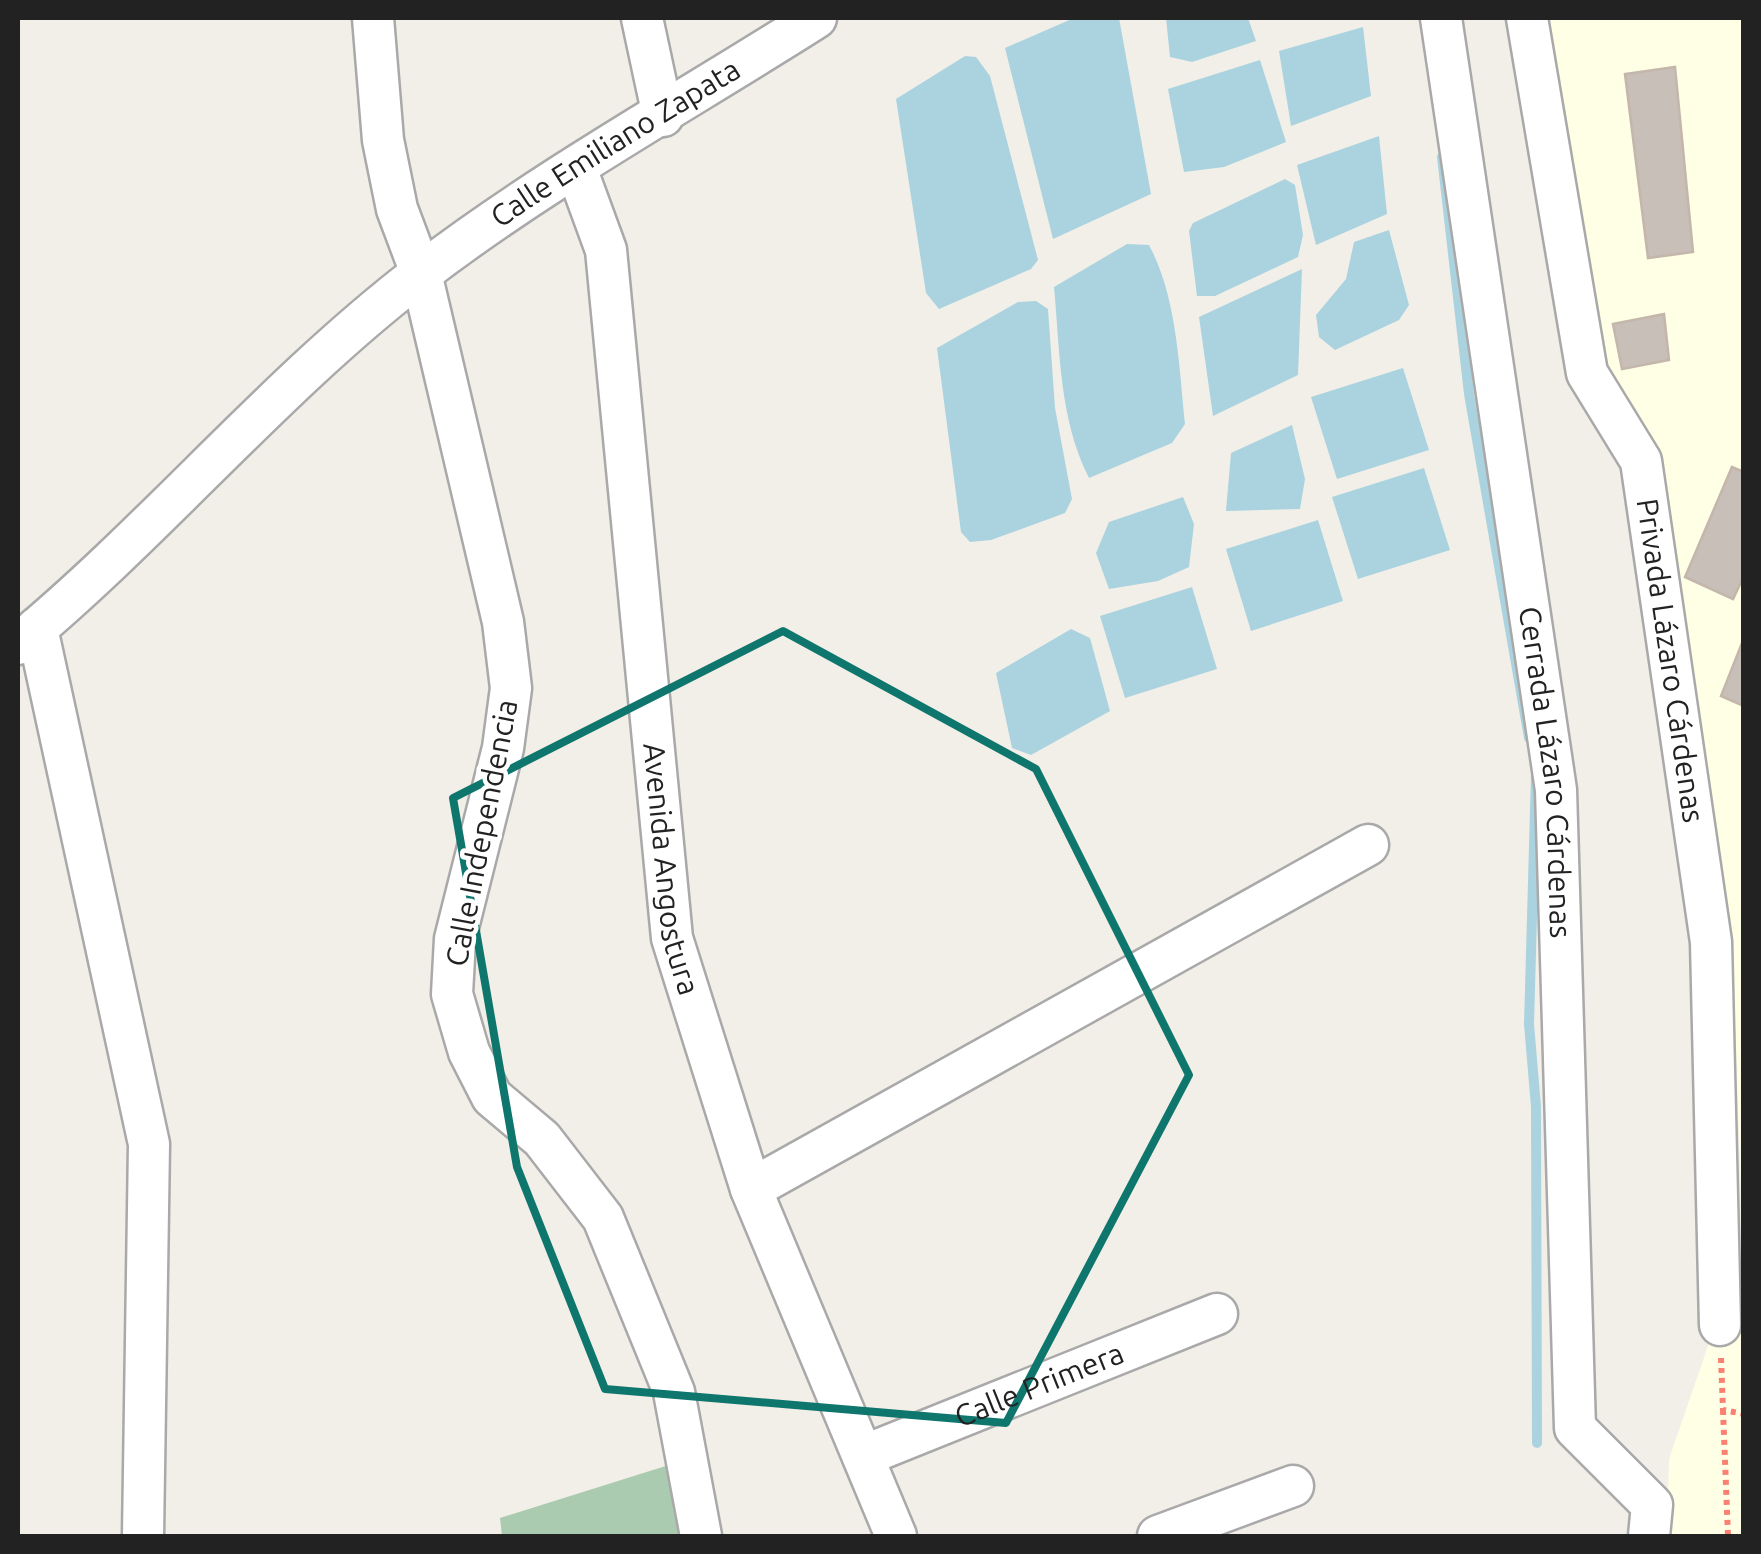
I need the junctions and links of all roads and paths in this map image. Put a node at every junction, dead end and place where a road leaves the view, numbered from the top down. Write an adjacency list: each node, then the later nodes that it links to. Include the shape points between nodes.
1 (373, 18): 8 (street, Calle Independencia, via 383,140 397,209)
2 (642, 18): 6 (street)
3 (816, 18): 6 (street, Calle Emiliano Zapata)
4 (1441, 18): 18 (street, Cerrada Lázaro Cárdenas, via 1556,790 1575,1428)
5 (1527, 18): 13 (street, Privada Lázaro Cárdenas, via 1587,373 1641,461 1710,942)
6 (663, 116): 7 (street, Calle Emiliano Zapata)
7 (576, 168): 8 (street, Calle Emiliano Zapata); 11 (street, Avenida Angostura, via 606,250 672,938)
8 (421, 273): 9 (street, Calle Emiliano Zapata); 20 (street, Calle Independencia, via 503,622 511,688 503,748 455,940 452,994 469,1052 492,1097 542,1139 603,1218 674,1392)
9 (27, 636): 19 (street, via 149,1144)
10 (1368, 846): 11 (street)
11 (751, 1188): 16 (street, Avenida Angostura)
12 (1217, 1314): 16 (street, Calle Primera)
13 (1720, 1325): 14 (path)
14 (1722, 1410): 15 (path); 23 (path)
15 (1744, 1414)
16 (862, 1456): 21 (street, Avenida Angostura)
17 (1293, 1486): 22 (street)
18 (1651, 1521)
19 (142, 1536)
20 (701, 1536)
21 (896, 1536)
22 (1158, 1536)
23 (1728, 1536)

